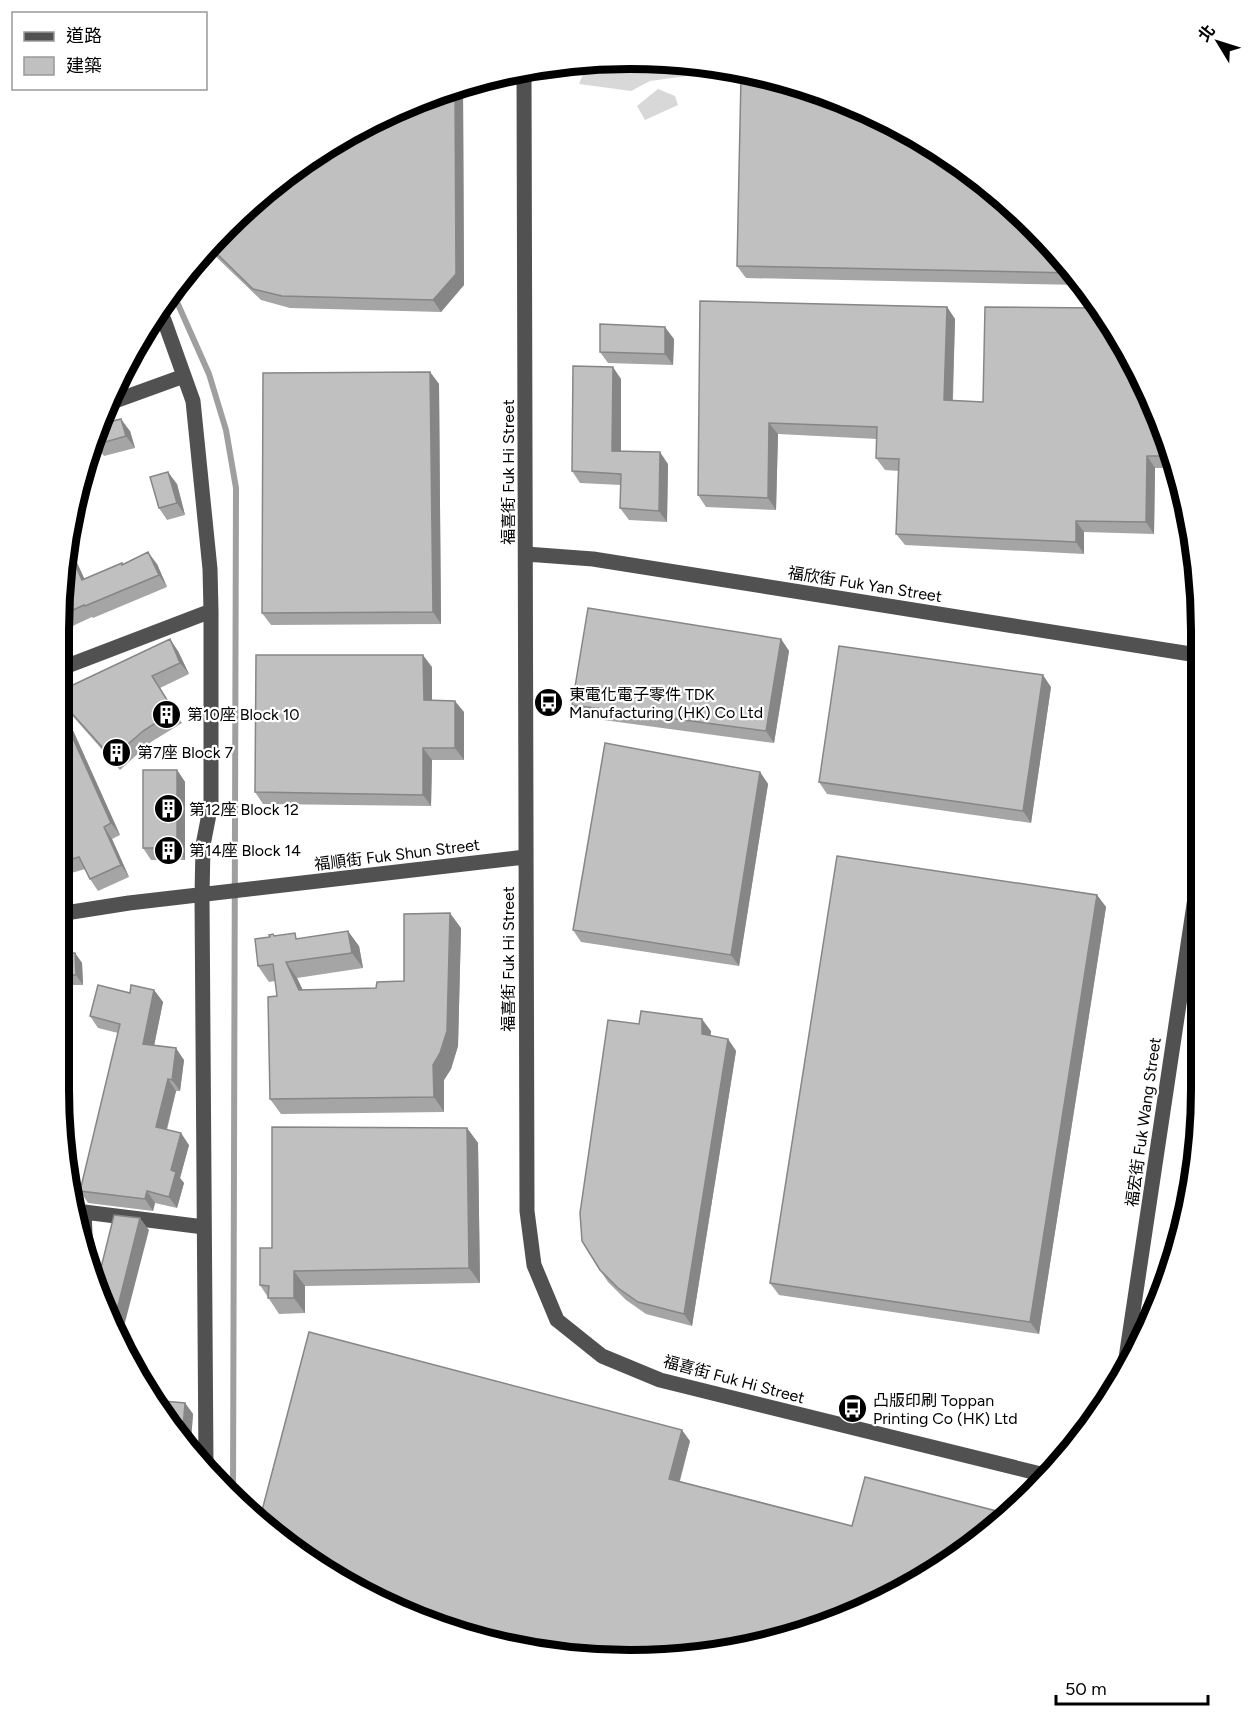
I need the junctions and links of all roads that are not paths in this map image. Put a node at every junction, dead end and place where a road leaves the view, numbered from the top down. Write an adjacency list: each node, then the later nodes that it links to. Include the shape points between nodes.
1 (524, 79): 5 (street, 福喜街 Fuk Hi Street)
2 (163, 319): 3 (street)
3 (184, 376): 4 (street); 6 (street, via 193,401)
4 (119, 400)
5 (526, 554): 7 (street, 福欣街 Fuk Yan Street, via 593,559); 9 (street, 福喜街 Fuk Hi Street)
6 (212, 611): 8 (street); 10 (street, via 211,804 203,845)
7 (1191, 654)
8 (69, 665)
9 (525, 857): 10 (street, 福順街 Fuk Shun Street); 17 (street, 福喜街 Fuk Hi Street, via 527,1211 534,1265 557,1320 602,1356 660,1380)
10 (208, 895): 11 (street, 福順街 Fuk Shun Street); 14 (street)
11 (69, 913)
12 (1191, 924): 15 (street, 福宏街 Fuk Wang Street)
13 (83, 1213): 14 (street)
14 (204, 1227): 16 (street)
15 (1128, 1348)
16 (206, 1456)
17 (1039, 1473)

